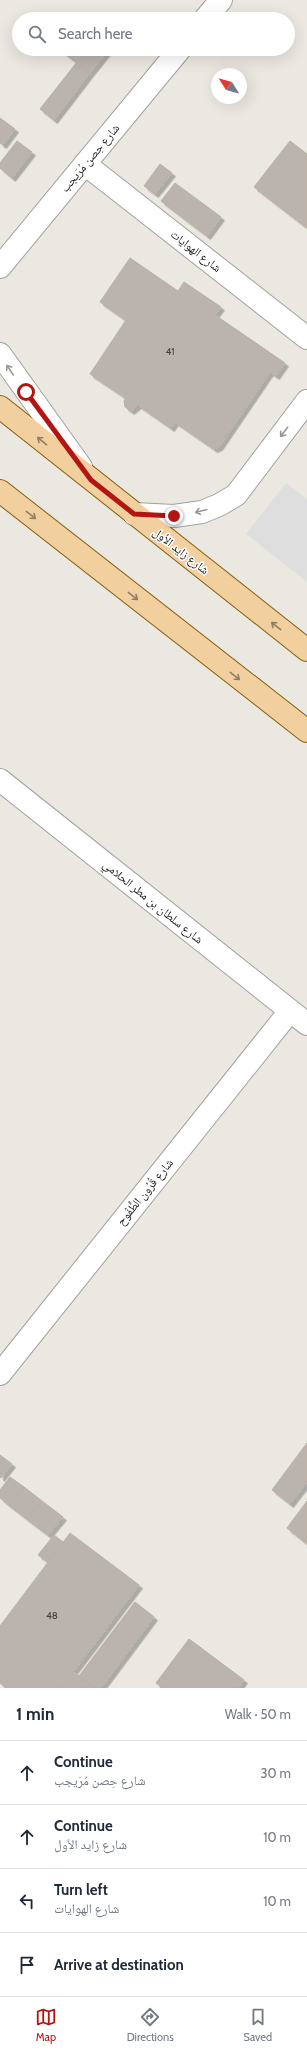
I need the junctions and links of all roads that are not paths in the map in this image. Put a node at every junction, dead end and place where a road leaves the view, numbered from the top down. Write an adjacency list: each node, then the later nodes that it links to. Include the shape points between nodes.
1 (221, 0): 2 (street)
2 (211, 12)
3 (174, 56): 4 (street, شارع حِصن مُرَيجب)
4 (85, 164): 5 (street, شارع حِصن مُرَيجب); 6 (street, شارع الهوايات)
5 (0, 267)
6 (307, 338)
7 (0, 354): 10 (street, one-way to 7)
8 (307, 401): 12 (street, one-way to 12, via 236,495 202,512 174,516)
9 (0, 407): 10 (main road, شارع زايد الأول, one-way to 9)
10 (91, 480): 12 (main road, شارع زايد الأول)
11 (0, 491): 14 (main road, one-way to 14)
12 (134, 514): 13 (main road, شارع زايد الأول, one-way to 12)
13 (307, 650)
14 (307, 731)
15 (0, 780): 16 (street, شارع سلطان بن مطر الحلامي)
16 (290, 1011): 17 (street, شارع سلطان بن مطر الحلامي); 18 (street, شارع قُرُون الطُّفُوح)
17 (307, 1024)
18 (0, 1374)

